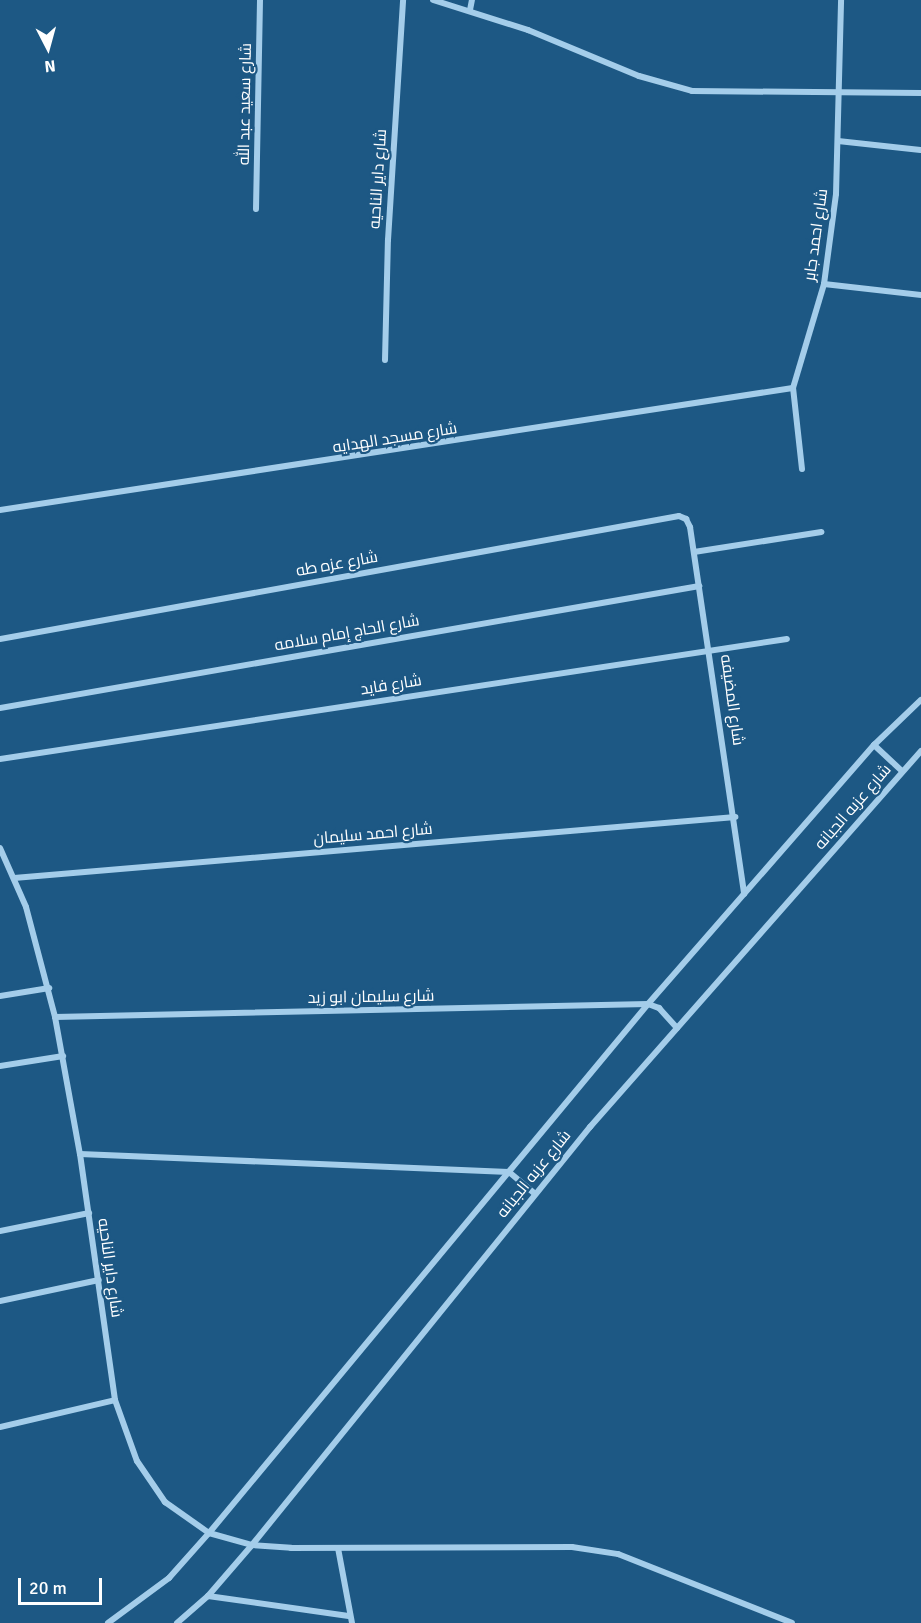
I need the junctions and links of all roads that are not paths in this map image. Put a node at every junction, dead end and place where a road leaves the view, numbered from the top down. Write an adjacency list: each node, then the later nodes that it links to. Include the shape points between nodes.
1 (261, 0): 11 (street, شارع سعيد عبد الله)
2 (403, 0): 14 (street, شارع داير الناحيه)
3 (433, 0): 6 (street)
4 (472, 0): 6 (street)
5 (841, 0): 8 (street, شارع احمد جابر)
6 (470, 10): 8 (street, via 639,76 692,91)
7 (921, 93): 8 (street)
8 (838, 94): 9 (street, شارع احمد جابر)
9 (838, 141): 10 (street); 12 (street, شارع احمد جابر)
10 (921, 150)
11 (256, 209)
12 (824, 284): 13 (street); 15 (street, شارع احمد جابر)
13 (921, 295)
14 (385, 360)
15 (793, 388): 16 (street, شارع احمد جابر); 17 (street, شارع مسجد الهدايه)
16 (802, 469)
17 (0, 510)
18 (679, 516): 20 (street, شارع المضيفه, via 690,527); 22 (street, شارع عزه طه)
19 (821, 532): 20 (street)
20 (694, 552): 21 (street, شارع المضيفه)
21 (699, 586): 24 (street, شارع المضيفه); 26 (street, شارع الحاج إمام سلامه)
22 (0, 639)
23 (787, 639): 24 (street, شارع فايد)
24 (711, 650): 29 (street, شارع فايد); 31 (street, شارع المضيفه)
25 (921, 700): 27 (street, شارع عزبه الجبانه)
26 (0, 708)
27 (874, 745): 30 (street); 34 (street, شارع عزبه الجبانه)
28 (921, 750): 30 (street, شارع عزبه الجبانه)
29 (0, 759)
30 (902, 771): 39 (street, شارع عزبه الجبانه)
31 (735, 817): 33 (street, شارع احمد سليمان); 34 (street, شارع المضيفه)
32 (0, 848): 33 (street, شارع داير الناحيه)
33 (14, 878): 35 (street, شارع داير الناحيه)
34 (744, 894): 37 (street, شارع عزبه الجبانه)
35 (49, 988): 36 (street); 38 (street, شارع داير الناحيه)
36 (0, 996)
37 (648, 1004): 38 (street, شارع سليمان ابو زيد); 39 (street, via 659,1008); 43 (street, شارع عزبه الجبانه)
38 (55, 1017): 40 (street, شارع داير الناحيه)
39 (677, 1028): 44 (street, شارع عزبه الجبانه)
40 (63, 1056): 41 (street); 42 (street, شارع داير الناحيه)
41 (0, 1066)
42 (80, 1154): 43 (street); 45 (street, شارع داير الناحيه)
43 (509, 1172): 44 (street); 51 (street, شارع عزبه الجبانه)
44 (535, 1194): 52 (street, شارع عزبه الجبانه)
45 (89, 1213): 46 (street); 47 (street, شارع داير الناحيه)
46 (0, 1231)
47 (99, 1280): 48 (street); 49 (street, شارع داير الناحيه)
48 (0, 1301)
49 (115, 1400): 50 (street); 51 (street, شارع داير الناحيه, via 137,1461 149,1482 165,1502)
50 (0, 1427)
51 (209, 1533): 52 (street, شارع داير الناحيه); 56 (street, via 169,1578)
52 (252, 1545): 53 (street, شارع داير الناحيه); 54 (street, شارع عزبه الجبانه)
53 (338, 1548): 55 (street); 58 (street, شارع داير الناحيه, via 572,1547 618,1554)
54 (208, 1596): 55 (street); 57 (street, شارع عزبه الجبانه)
55 (350, 1620)
56 (108, 1623)
57 (177, 1623)
58 (792, 1623)

